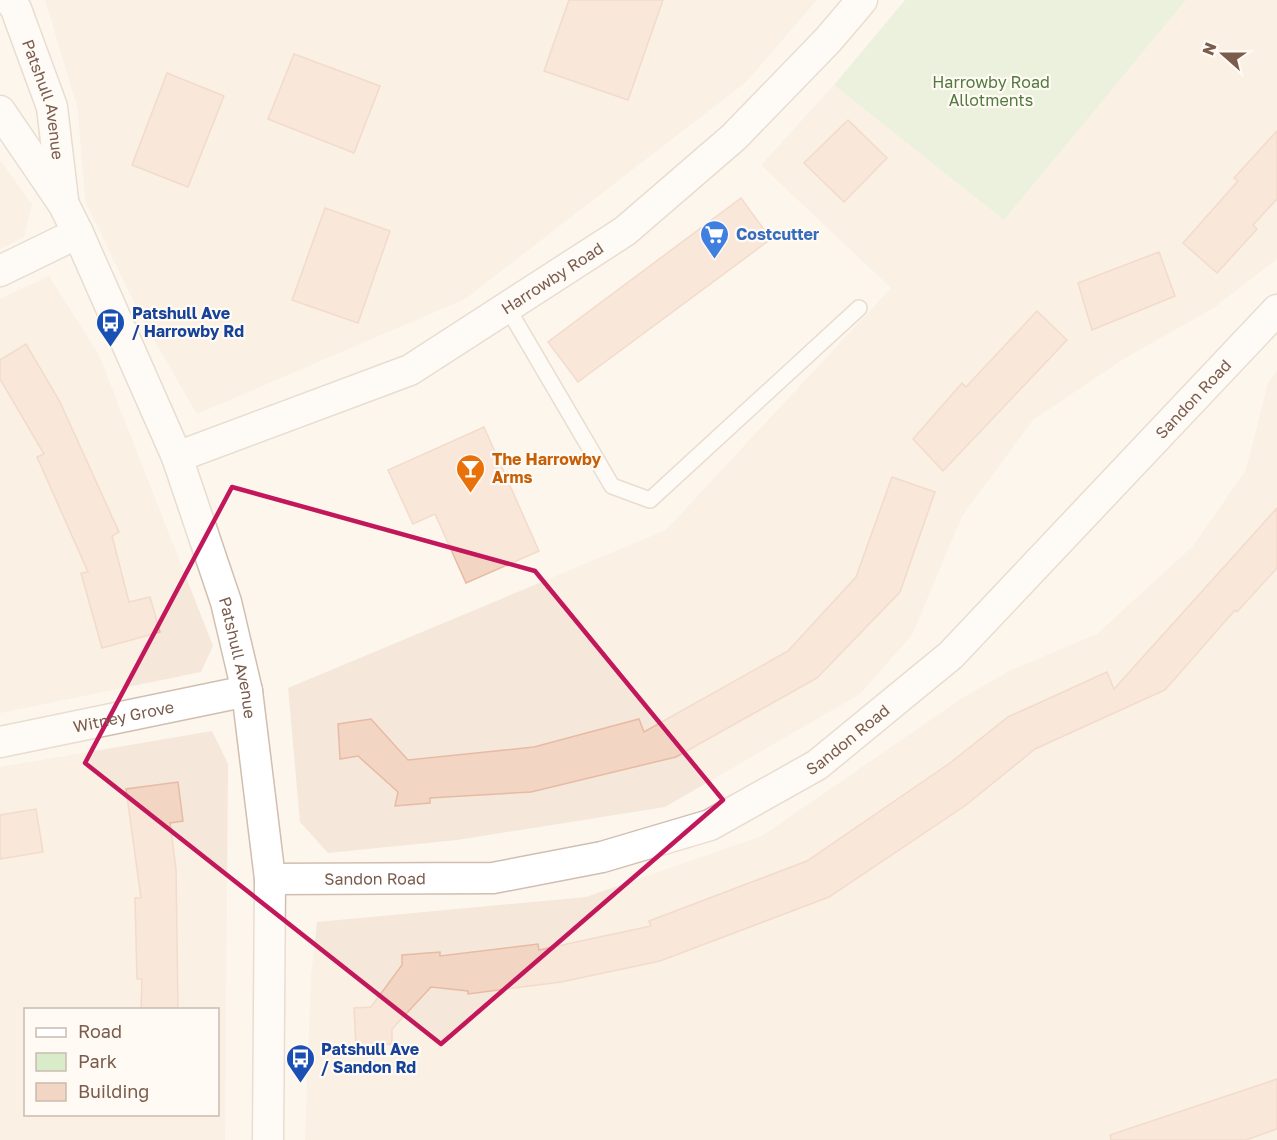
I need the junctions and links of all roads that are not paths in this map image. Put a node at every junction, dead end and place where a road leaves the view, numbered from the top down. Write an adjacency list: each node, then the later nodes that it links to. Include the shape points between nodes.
1 (10, 0): 4 (street, Patshull Avenue, via 52,106)
2 (862, 0): 7 (street, Harrowby Road, via 734,137 625,231)
3 (0, 111): 4 (street, Patshull Avenue)
4 (64, 206): 5 (street, Patshull Avenue)
5 (78, 233): 6 (street); 10 (street, Patshull Avenue)
6 (0, 271)
7 (507, 307): 8 (lane, via 612,486 650,500); 10 (street, Harrowby Road, via 410,370)
8 (860, 308)
9 (1277, 310): 13 (street, Sandon Road, via 951,655 817,765 788,782 710,825 602,857 493,878)
10 (177, 457): 11 (street, Patshull Avenue, via 226,602)
11 (247, 691): 12 (street, Witney Grove); 13 (street, Patshull Avenue)
12 (0, 742)
13 (270, 879): 14 (street, Patshull Avenue)
14 (268, 1140)

